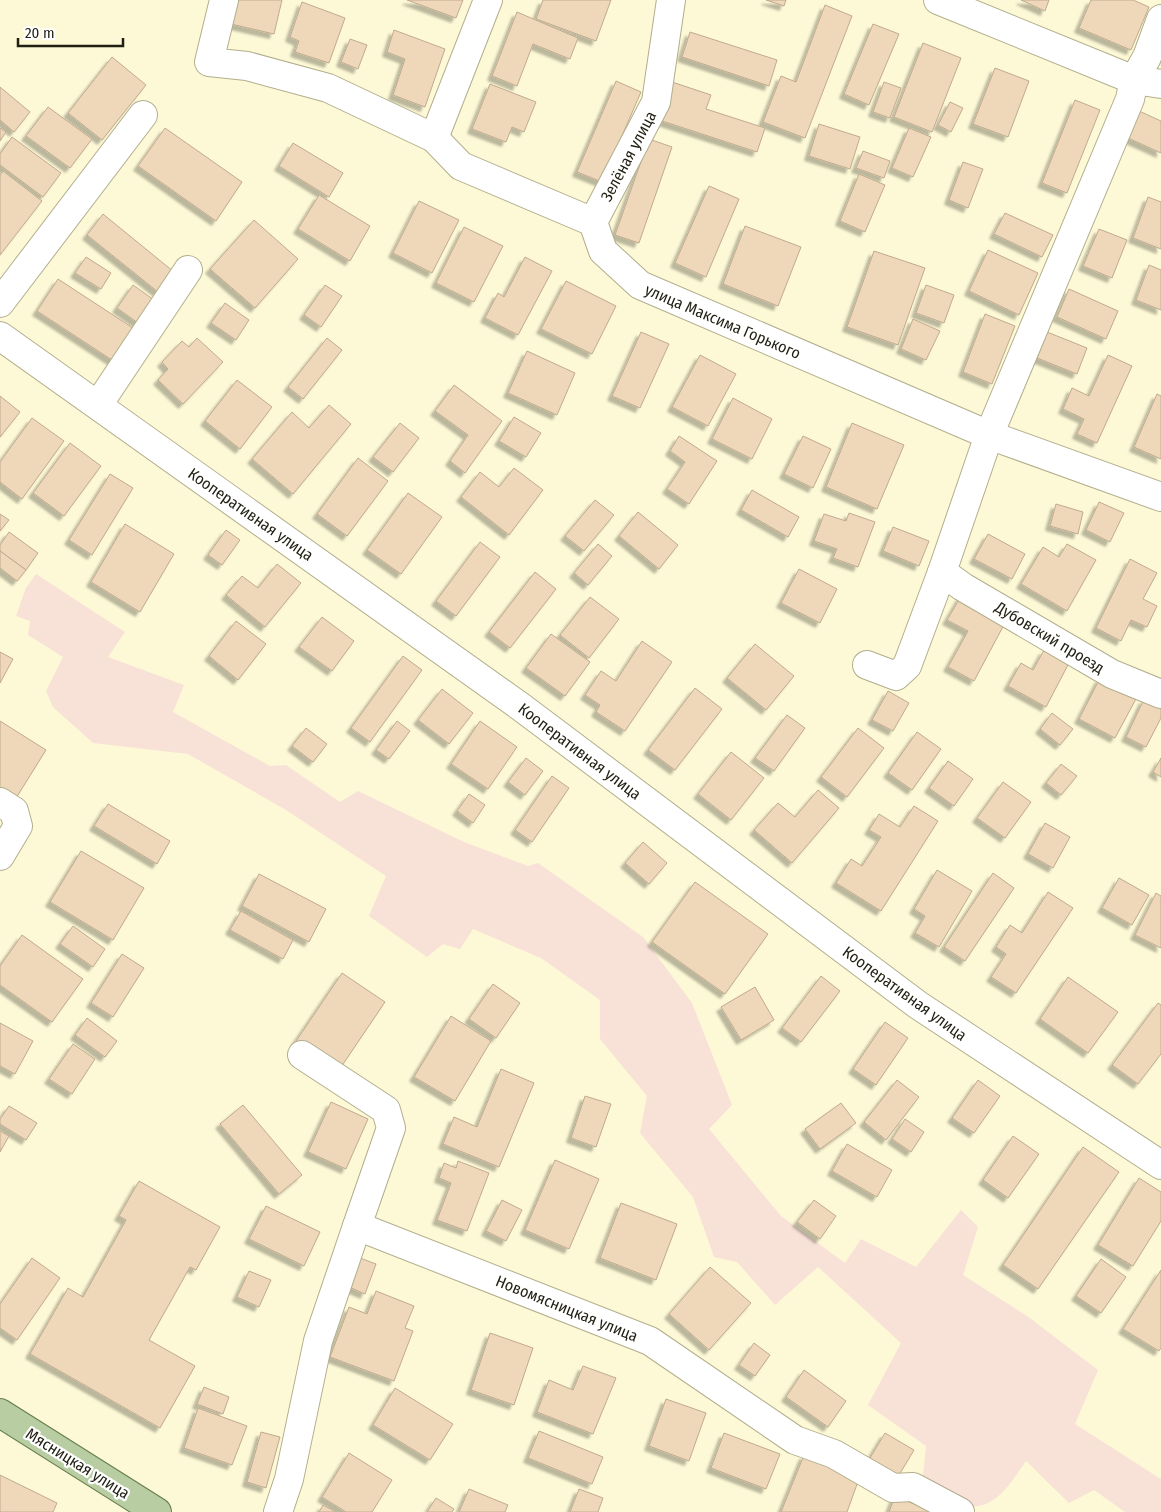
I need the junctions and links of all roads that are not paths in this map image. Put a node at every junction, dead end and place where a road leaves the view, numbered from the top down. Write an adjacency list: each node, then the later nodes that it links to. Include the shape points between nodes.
1 (224, 0): 9 (street, via 210,62 247,66 328,88)
2 (488, 0): 9 (street)
3 (671, 0): 10 (street, Зелёная улица, via 656,102)
4 (938, 0): 6 (street)
5 (1161, 18): 6 (street, via 1147,57)
6 (1134, 80): 7 (street); 15 (street, via 1130,99)
7 (1161, 84)
8 (143, 115): 12 (street)
9 (434, 138): 10 (street, via 461,166)
10 (592, 222): 15 (street, улица Максима Горького, via 603,251 640,285)
11 (188, 270): 14 (street)
12 (0, 303)
13 (0, 336): 14 (street, Кооперативная улица)
14 (98, 405): 23 (street, Кооперативная улица, via 521,707 918,1005)
15 (989, 435): 16 (street, улица Максима Горького); 17 (street)
16 (1161, 497)
17 (942, 572): 18 (street, via 907,666 896,676); 19 (street, Дубовский проезд, via 1112,674)
18 (867, 665)
19 (1161, 694)
20 (0, 802): 21 (street, via 14,811 18,826)
21 (0, 856)
22 (302, 1055): 24 (street, via 386,1110 392,1128)
23 (1161, 1165)
24 (357, 1226): 27 (street, via 318,1340 290,1479); 28 (street, Новомясницкая улица, via 650,1341 795,1440 834,1454 892,1488 913,1487)
25 (0, 1413): 26 (main road, Мясницкая улица)
26 (156, 1512)
27 (278, 1512)
28 (960, 1512)

